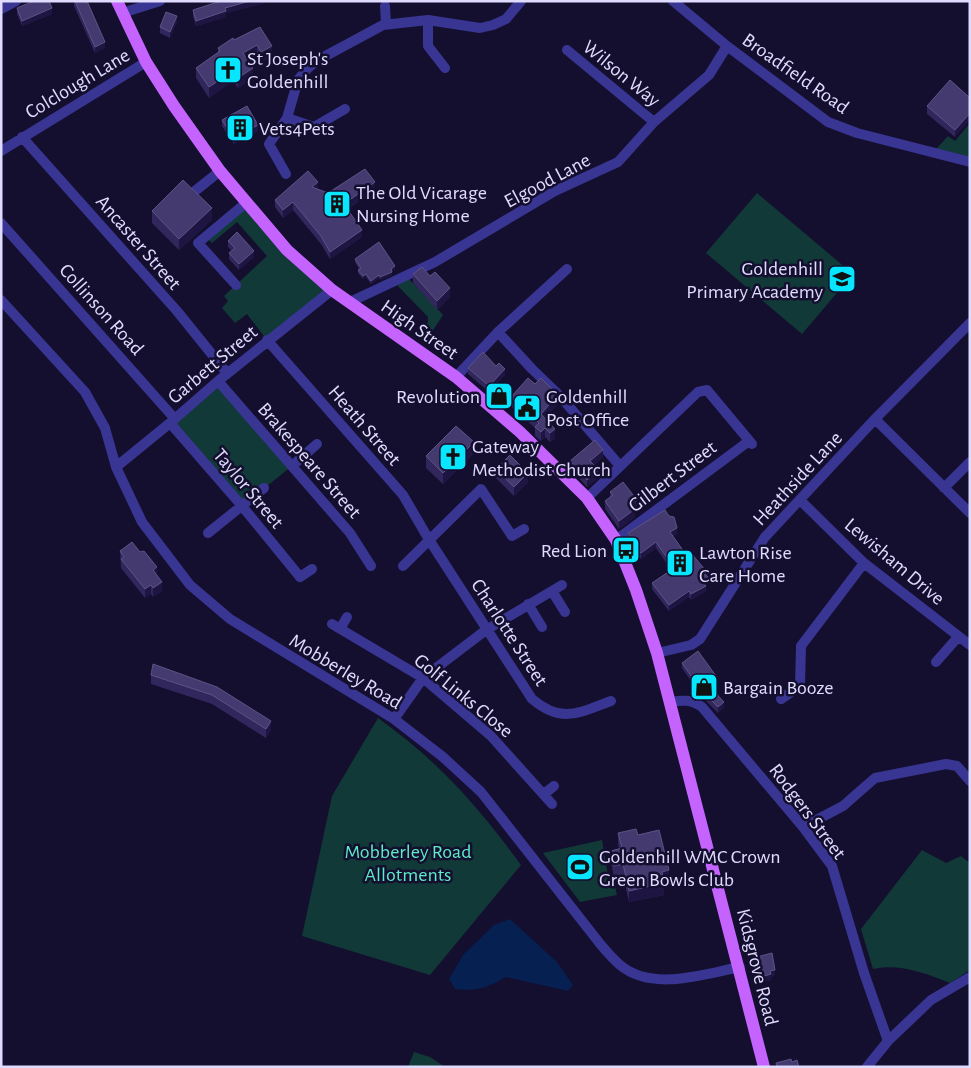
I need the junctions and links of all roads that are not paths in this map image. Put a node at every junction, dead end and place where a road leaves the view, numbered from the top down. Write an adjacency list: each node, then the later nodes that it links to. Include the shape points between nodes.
1 (16, 1): 7 (street)
2 (117, 1): 8 (main road, High Street)
3 (160, 1): 8 (street)
4 (521, 1): 9 (street, via 506,19 493,26 480,28)
5 (673, 1): 11 (street, Broadfield Road)
6 (385, 6): 10 (street)
7 (1, 9)
8 (122, 13): 13 (main road, High Street)
9 (428, 20): 10 (street); 14 (street, via 428,46)
10 (386, 24): 16 (street, via 307,69 298,80)
11 (727, 46): 17 (street, Elgood Lane, via 709,75); 20 (street, Broadfield Road, via 828,122 857,133)
12 (567, 50): 17 (street, Wilson Way)
13 (146, 62): 18 (street, Colclough Lane); 21 (main road, High Street)
14 (445, 68)
15 (345, 109): 16 (street, via 314,127)
16 (287, 118): 22 (street, via 269,144)
17 (654, 122): 30 (street, Elgood Lane, via 618,162 555,191 435,262)
18 (22, 137): 19 (street, Colclough Lane); 34 (street, Ancaster Street, via 177,311)
19 (1, 151)
20 (970, 162)
21 (220, 171): 23 (street); 24 (main road, High Street)
22 (286, 174)
23 (195, 191)
24 (247, 202): 27 (street, via 198,243); 28 (main road, High Street, via 287,250)
25 (1, 223): 38 (street, Collinson Road)
26 (567, 269): 32 (street)
27 (236, 285)
28 (332, 290): 30 (main road, High Street); 33 (street, Garbett Street)
29 (1, 300): 43 (street, Mobberley Road, via 85,392 105,428)
30 (350, 302): 35 (main road, High Street)
31 (970, 323): 37 (street, Heathside Lane)
32 (498, 332): 35 (street); 42 (street, via 560,396)
33 (268, 340): 34 (street, Garbett Street); 52 (street, Heath Street, via 403,495)
34 (227, 373): 36 (street, Garbett Street)
35 (456, 376): 46 (main road, High Street, via 520,432)
36 (218, 381): 38 (street, Garbett Street); 41 (street, Brakespeare Street)
37 (875, 419): 45 (street); 47 (street, Heathside Lane)
38 (172, 421): 43 (street, Garbett Street); 48 (street, Taylor Street)
39 (317, 444): 41 (street)
40 (970, 462): 45 (street)
41 (292, 466): 55 (street, Brakespeare Street, via 350,533)
42 (620, 466): 46 (street); 53 (street, Gilbert Street, via 698,392 707,390 751,443)
43 (116, 467): 73 (street, Mobberley Road, via 142,522 190,585 238,624)
44 (264, 488): 48 (street)
45 (944, 488): 49 (street)
46 (587, 498): 53 (main road, High Street)
47 (800, 500): 54 (street, Lewisham Drive); 67 (street, Heathside Lane, via 764,537 700,639 691,645)
48 (242, 506): 51 (street); 57 (street, Taylor Street, via 300,577)
49 (970, 513)
50 (524, 529): 52 (street, via 512,536 481,488)
51 (208, 533)
52 (428, 538): 56 (street); 64 (street, Charlotte Street)
53 (616, 540): 67 (main road, High Street)
54 (864, 562): 65 (street, Lewisham Drive); 70 (street, via 801,646 803,689)
55 (371, 566)
56 (403, 566)
57 (312, 569)
58 (562, 585): 59 (street)
59 (552, 591): 60 (street); 61 (street)
60 (528, 604): 63 (street); 64 (street)
61 (565, 612)
62 (346, 617): 69 (street, Golf Links Close, via 336,626)
63 (542, 627)
64 (486, 630): 69 (street); 71 (street, Charlotte Street, via 532,699 544,709 558,715 574,714)
65 (958, 637): 66 (street, Lewisham Drive); 68 (street)
66 (970, 645)
67 (657, 653): 72 (main road, High Street)
68 (936, 662)
69 (423, 678): 73 (street); 76 (street, Golf Links Close, via 491,736)
70 (781, 698)
71 (611, 701)
72 (670, 702): 78 (street, Rodgers Street, via 685,700 702,707); 79 (main road, Kidsgrove Road)
73 (394, 719): 79 (street, Mobberley Road, via 481,792 621,966 651,977 682,979)
74 (970, 781): 78 (street, via 957,766 946,764 875,778 843,806)
75 (554, 786): 76 (street)
76 (544, 794): 77 (street, Golf Links Close)
77 (552, 804)
78 (803, 826): 81 (street, Rodgers Street, via 832,866)
79 (740, 967): 82 (main road, Kidsgrove Road)
80 (970, 978): 81 (street, via 931,1000)
81 (888, 1041): 83 (street)
82 (764, 1067)
83 (867, 1067)

